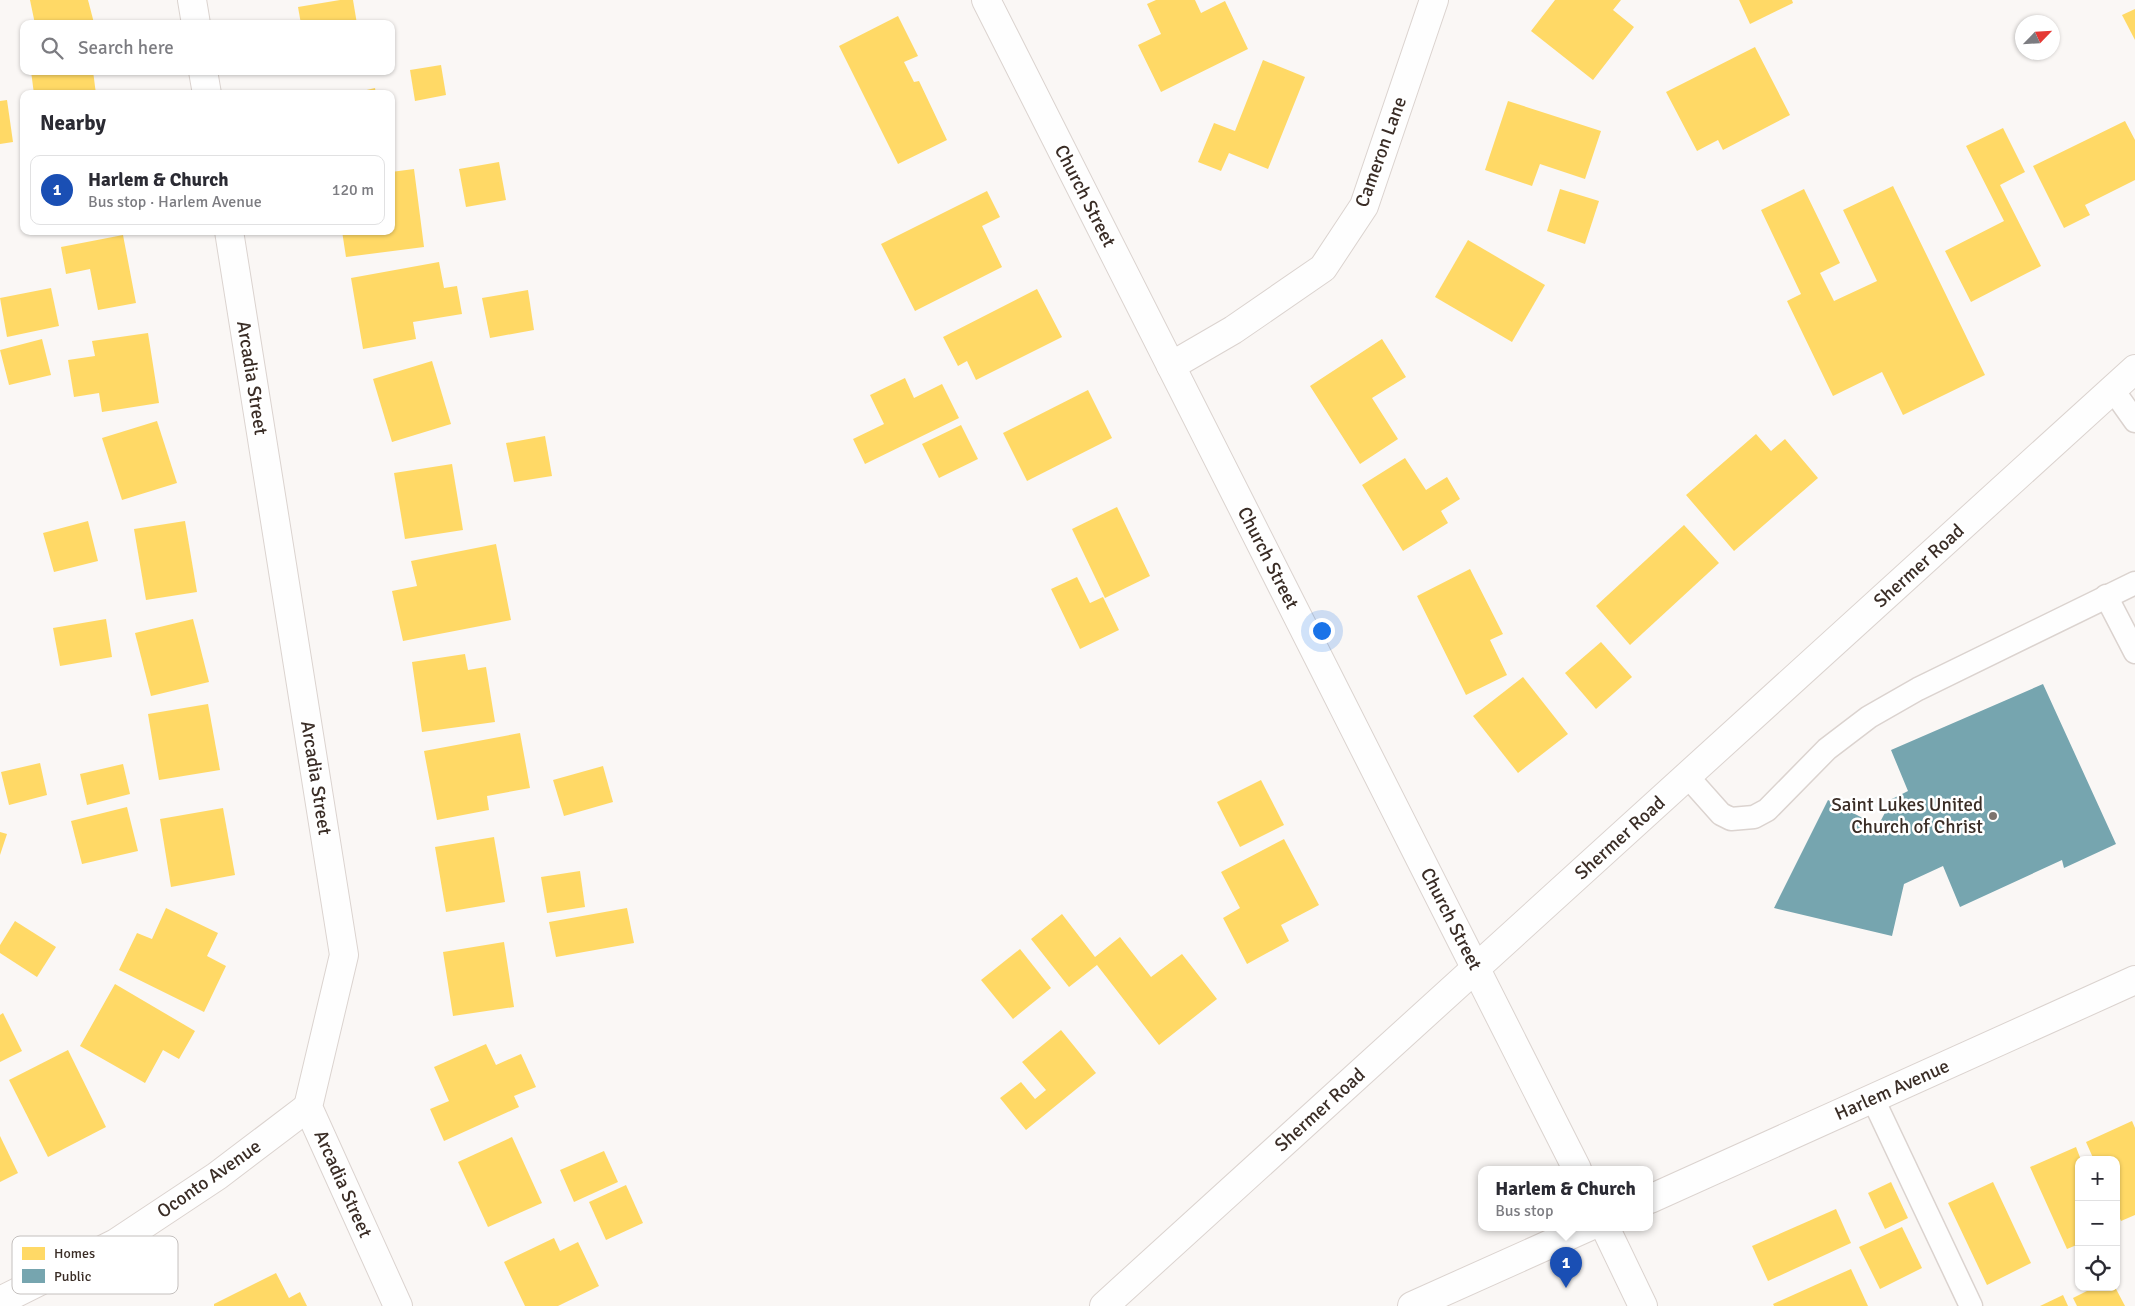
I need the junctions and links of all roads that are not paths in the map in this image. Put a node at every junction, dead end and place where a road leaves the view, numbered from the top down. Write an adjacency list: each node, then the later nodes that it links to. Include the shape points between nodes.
1 (192, 0): 4 (street)
2 (986, 0): 8 (street, Church Street)
3 (1434, 0): 8 (street, Cameron Lane, via 1364,206 1323,268 1233,330)
4 (195, 20)
5 (204, 75): 6 (street)
6 (206, 90)
7 (230, 235): 19 (street, Arcadia Street, via 344,955)
8 (1171, 366): 16 (street, Church Street)
9 (2135, 369): 10 (street, Shermer Road)
10 (2112, 390): 11 (lane); 15 (street, Shermer Road)
11 (2135, 421)
12 (2135, 583): 13 (lane)
13 (2106, 596): 14 (lane); 15 (lane, via 1918,689 1869,717 1827,749 1767,810 1754,817 1731,819 1720,814)
14 (2135, 652)
15 (1688, 777): 16 (street, Shermer Road)
16 (1475, 969): 20 (street, Church Street); 28 (street, Shermer Road)
17 (2135, 980): 18 (street, Harlem Avenue)
18 (1873, 1099): 21 (street, Harlem Avenue); 31 (lane)
19 (308, 1107): 24 (street, Oconto Avenue, via 217,1176); 27 (street, Arcadia Street)
20 (1574, 1166)
21 (1653, 1198)
22 (1579, 1231): 29 (street)
23 (1608, 1231): 30 (street)
24 (127, 1236)
25 (14, 1294): 26 (street, Oconto Avenue)
26 (0, 1301)
27 (398, 1306)
28 (1104, 1306)
29 (1412, 1306)
30 (1643, 1306)
31 (1970, 1306)

